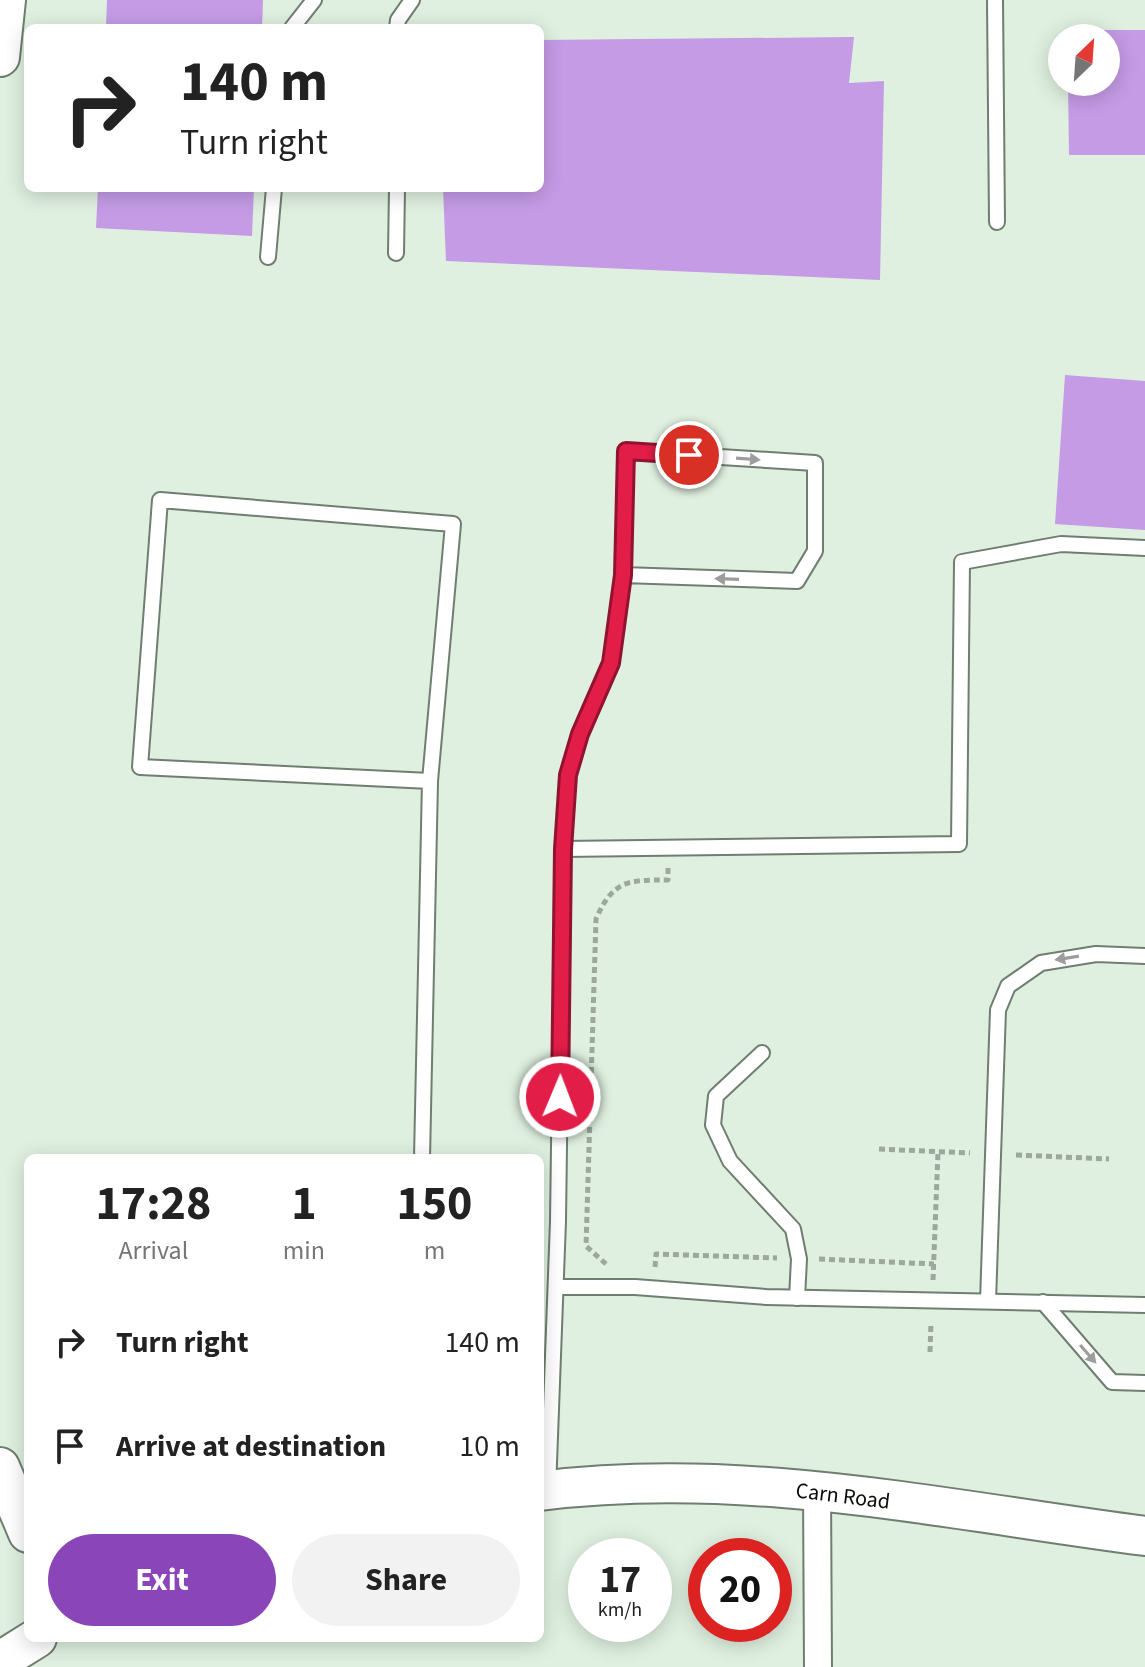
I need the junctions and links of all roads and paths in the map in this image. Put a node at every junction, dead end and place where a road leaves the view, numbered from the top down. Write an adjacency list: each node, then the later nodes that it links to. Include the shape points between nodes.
1 (6, 0): 7 (street)
2 (314, 0): 5 (lane)
3 (412, 0): 6 (lane)
4 (995, 0): 10 (lane)
5 (295, 24)
6 (398, 24)
7 (0, 57)
8 (274, 192): 12 (lane)
9 (397, 192): 11 (lane)
10 (997, 222)
11 (396, 253)
12 (268, 257)
13 (1145, 548): 16 (lane, via 1061,544 962,562 959,844)
14 (623, 575): 14 (lane, one-way to 14, via 626,451 815,463 815,551 797,581); 17 (lane, via 611,663 568,775)
15 (430, 781): 15 (lane, via 140,767 160,500 453,524); 21 (lane)
16 (669, 847): 17 (lane); 26 (path, via 668,880 620,884 596,919 586,1246)
17 (563, 849): 23 (lane)
18 (1145, 956): 31 (lane, one-way to 31, via 1096,954 1041,963 1008,986 998,1010)
19 (762, 1053): 24 (lane, via 716,1096 713,1125 730,1161 793,1229)
20 (938, 1152): 25 (path)
21 (422, 1154)
22 (544, 1221): 23 (lane)
23 (558, 1221): 28 (lane)
24 (799, 1259): 25 (path); 27 (path, via 656,1254 655,1271); 29 (lane)
25 (934, 1264): 30 (path)
26 (612, 1269)
27 (644, 1270)
28 (556, 1287): 29 (lane); 37 (lane)
29 (797, 1298): 30 (lane)
30 (932, 1301): 31 (lane); 34 (path)
31 (988, 1301): 32 (lane)
32 (1043, 1302): 33 (lane); 35 (lane, one-way to 35, via 1112,1382)
33 (1145, 1305)
34 (930, 1352)
35 (1145, 1383)
36 (0, 1467): 39 (street)
37 (544, 1490): 38 (street, Carn Road, via 667,1481)
38 (817, 1490): 40 (street, Carn Road); 43 (street)
39 (24, 1524)
40 (1145, 1536)
41 (31, 1642): 42 (street)
42 (0, 1661)
43 (818, 1667)

